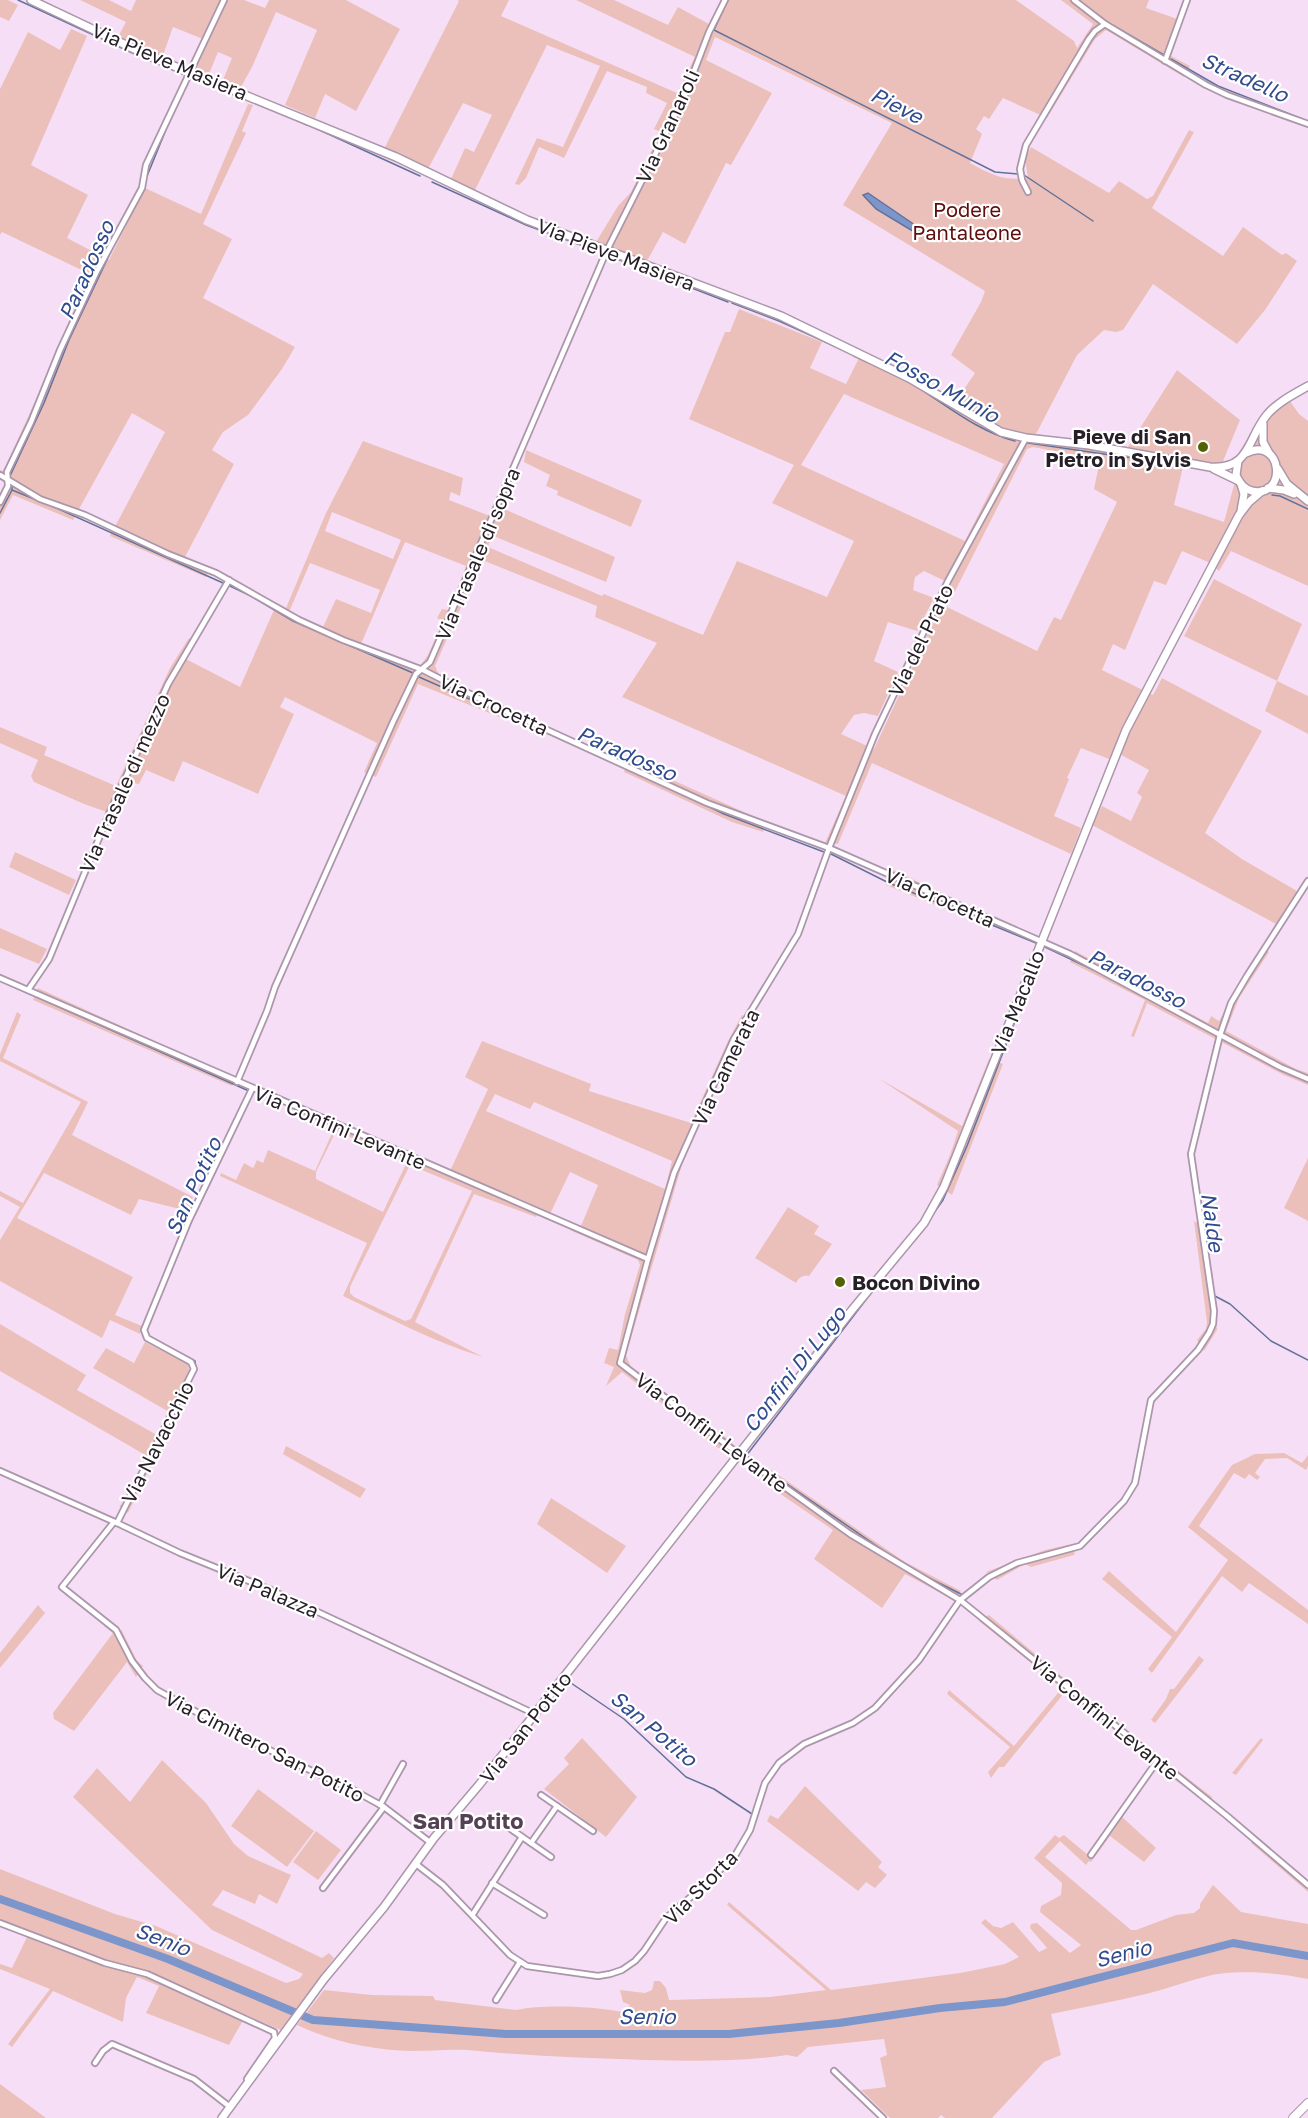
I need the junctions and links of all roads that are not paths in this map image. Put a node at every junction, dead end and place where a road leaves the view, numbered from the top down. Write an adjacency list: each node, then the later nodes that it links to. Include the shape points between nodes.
1 (31, 0): 8 (street, Via Pieve Masiera)
2 (224, 0): 8 (street)
3 (725, 0): 11 (street, Via Granaroli, via 685,95)
4 (1074, 0): 6 (street)
5 (1187, 0): 7 (street)
6 (1105, 24): 7 (street); 10 (street, via 1089,39 1026,146 1020,169)
7 (1166, 61): 9 (street, via 1206,86)
8 (191, 72): 11 (street, Via Pieve Masiera, via 396,157 527,220); 21 (street, via 146,165 142,188 60,350 7,472)
9 (1308, 124)
10 (1028, 192)
11 (607, 250): 14 (street, Via Pieve Masiera, via 782,316 909,378 1001,432); 29 (street, Via Trasale di sopra, via 440,641)
12 (1308, 386): 13 (street)
13 (1264, 419): 15 (street); 16 (street, via 1263,442)
14 (1026, 438): 18 (street, Via Pieve Masiera); 30 (street, Via del Prato, via 948,582 876,734)
15 (1244, 454): 16 (street, via 1258,450); 17 (street)
16 (1273, 457): 19 (street)
17 (1238, 461): 18 (street, Via Pieve Masiera, via 1225,468); 22 (street)
18 (1210, 467): 22 (street, Via Pieve Masiera)
19 (1277, 467): 23 (street, via 1275,481); 24 (street, via 1283,480)
20 (0, 475): 21 (street, Via Crocetta)
21 (8, 478): 26 (street); 28 (street, Via Crocetta, via 40,499 85,515)
22 (1240, 482): 23 (street, Via Pieve Masiera, via 1249,490); 27 (street, Via Macallo, via 1244,500)
23 (1265, 489): 24 (street, Via Pieve Masiera); 27 (street, Via Macallo)
24 (1301, 496): 25 (street)
25 (1308, 501)
26 (0, 502)
27 (1239, 515): 32 (street, Via Macallo, via 1126,729)
28 (229, 580): 29 (street, Via Crocetta, via 307,624); 34 (street, Via Trasale di mezzo, via 168,684 49,959)
29 (423, 670): 30 (street, Via Crocetta, via 707,803); 37 (street, Via Trasale di sopra, via 416,674 393,722)
30 (829, 848): 32 (street, Via Crocetta); 39 (street, Via Camerata, via 798,934 734,1039 674,1173)
31 (1308, 881): 35 (street, Via Storta, via 1247,976)
32 (1041, 942): 35 (street, Via Crocetta); 40 (street, Via Macallo, via 944,1187 924,1223)
33 (0, 978): 34 (street, Via Confini Levante)
34 (28, 990): 37 (street, Via Confini Levante)
35 (1220, 1035): 36 (street, Via Crocetta); 44 (street, Via Storta, via 1191,1154 1214,1311 1209,1334 1151,1400 1135,1483 1104,1524 1080,1546 1004,1568)
36 (1308, 1079)
37 (237, 1082): 38 (street, Via Confini Levante)
38 (252, 1089): 39 (street, Via Confini Levante); 42 (street, Via Navacchio, via 189,1220 144,1330 147,1338 191,1362 194,1369)
39 (648, 1259): 40 (street, Via Confini Levante, via 620,1363)
40 (740, 1455): 44 (street, Via Confini Levante, via 850,1534); 45 (street, Via San Potito)
41 (0, 1472): 42 (street, Via Palazza)
42 (116, 1522): 43 (street, Via Navacchio); 45 (street, Via Palazza)
43 (62, 1587): 49 (street, Via Cimitero San Potito, via 116,1630 132,1661 157,1690)
44 (960, 1600): 46 (street, Via Confini Levante); 65 (street, Via Storta, via 919,1660 875,1708 853,1723 804,1744 779,1763 765,1783 750,1830 736,1854 666,1918 635,1961 622,1970 598,1976)
45 (535, 1714): 54 (street, Via San Potito)
46 (1158, 1760): 56 (street); 60 (street, Via Confini Levante)
47 (403, 1764): 49 (street)
48 (541, 1795): 50 (street)
49 (382, 1806): 54 (street, Via Cimitero San Potito); 61 (street)
50 (557, 1806): 52 (street); 55 (street)
51 (495, 1818): 53 (street)
52 (593, 1831)
53 (522, 1837): 55 (street); 59 (street)
54 (431, 1843): 58 (street, Via San Potito)
55 (531, 1843): 57 (street)
56 (1091, 1856)
57 (551, 1857)
58 (416, 1864): 62 (street, Via Storta); 69 (street, Via San Potito)
59 (492, 1883): 62 (street); 63 (street)
60 (1308, 1885)
61 (323, 1888)
62 (473, 1914): 65 (street, Via Storta, via 496,1943)
63 (544, 1915)
64 (0, 1923): 69 (street, via 105,1963 147,1974 274,2032 275,2038 245,2082)
65 (520, 1962): 66 (street)
66 (496, 2000)
67 (94, 2063): 71 (street, via 112,2044 194,2079)
68 (834, 2071): 73 (street)
69 (246, 2087): 71 (street, Via San Potito)
70 (1308, 2103): 74 (main road)
71 (230, 2107): 72 (street, Via San Potito)
72 (222, 2118)
73 (883, 2118)
74 (1293, 2118)

